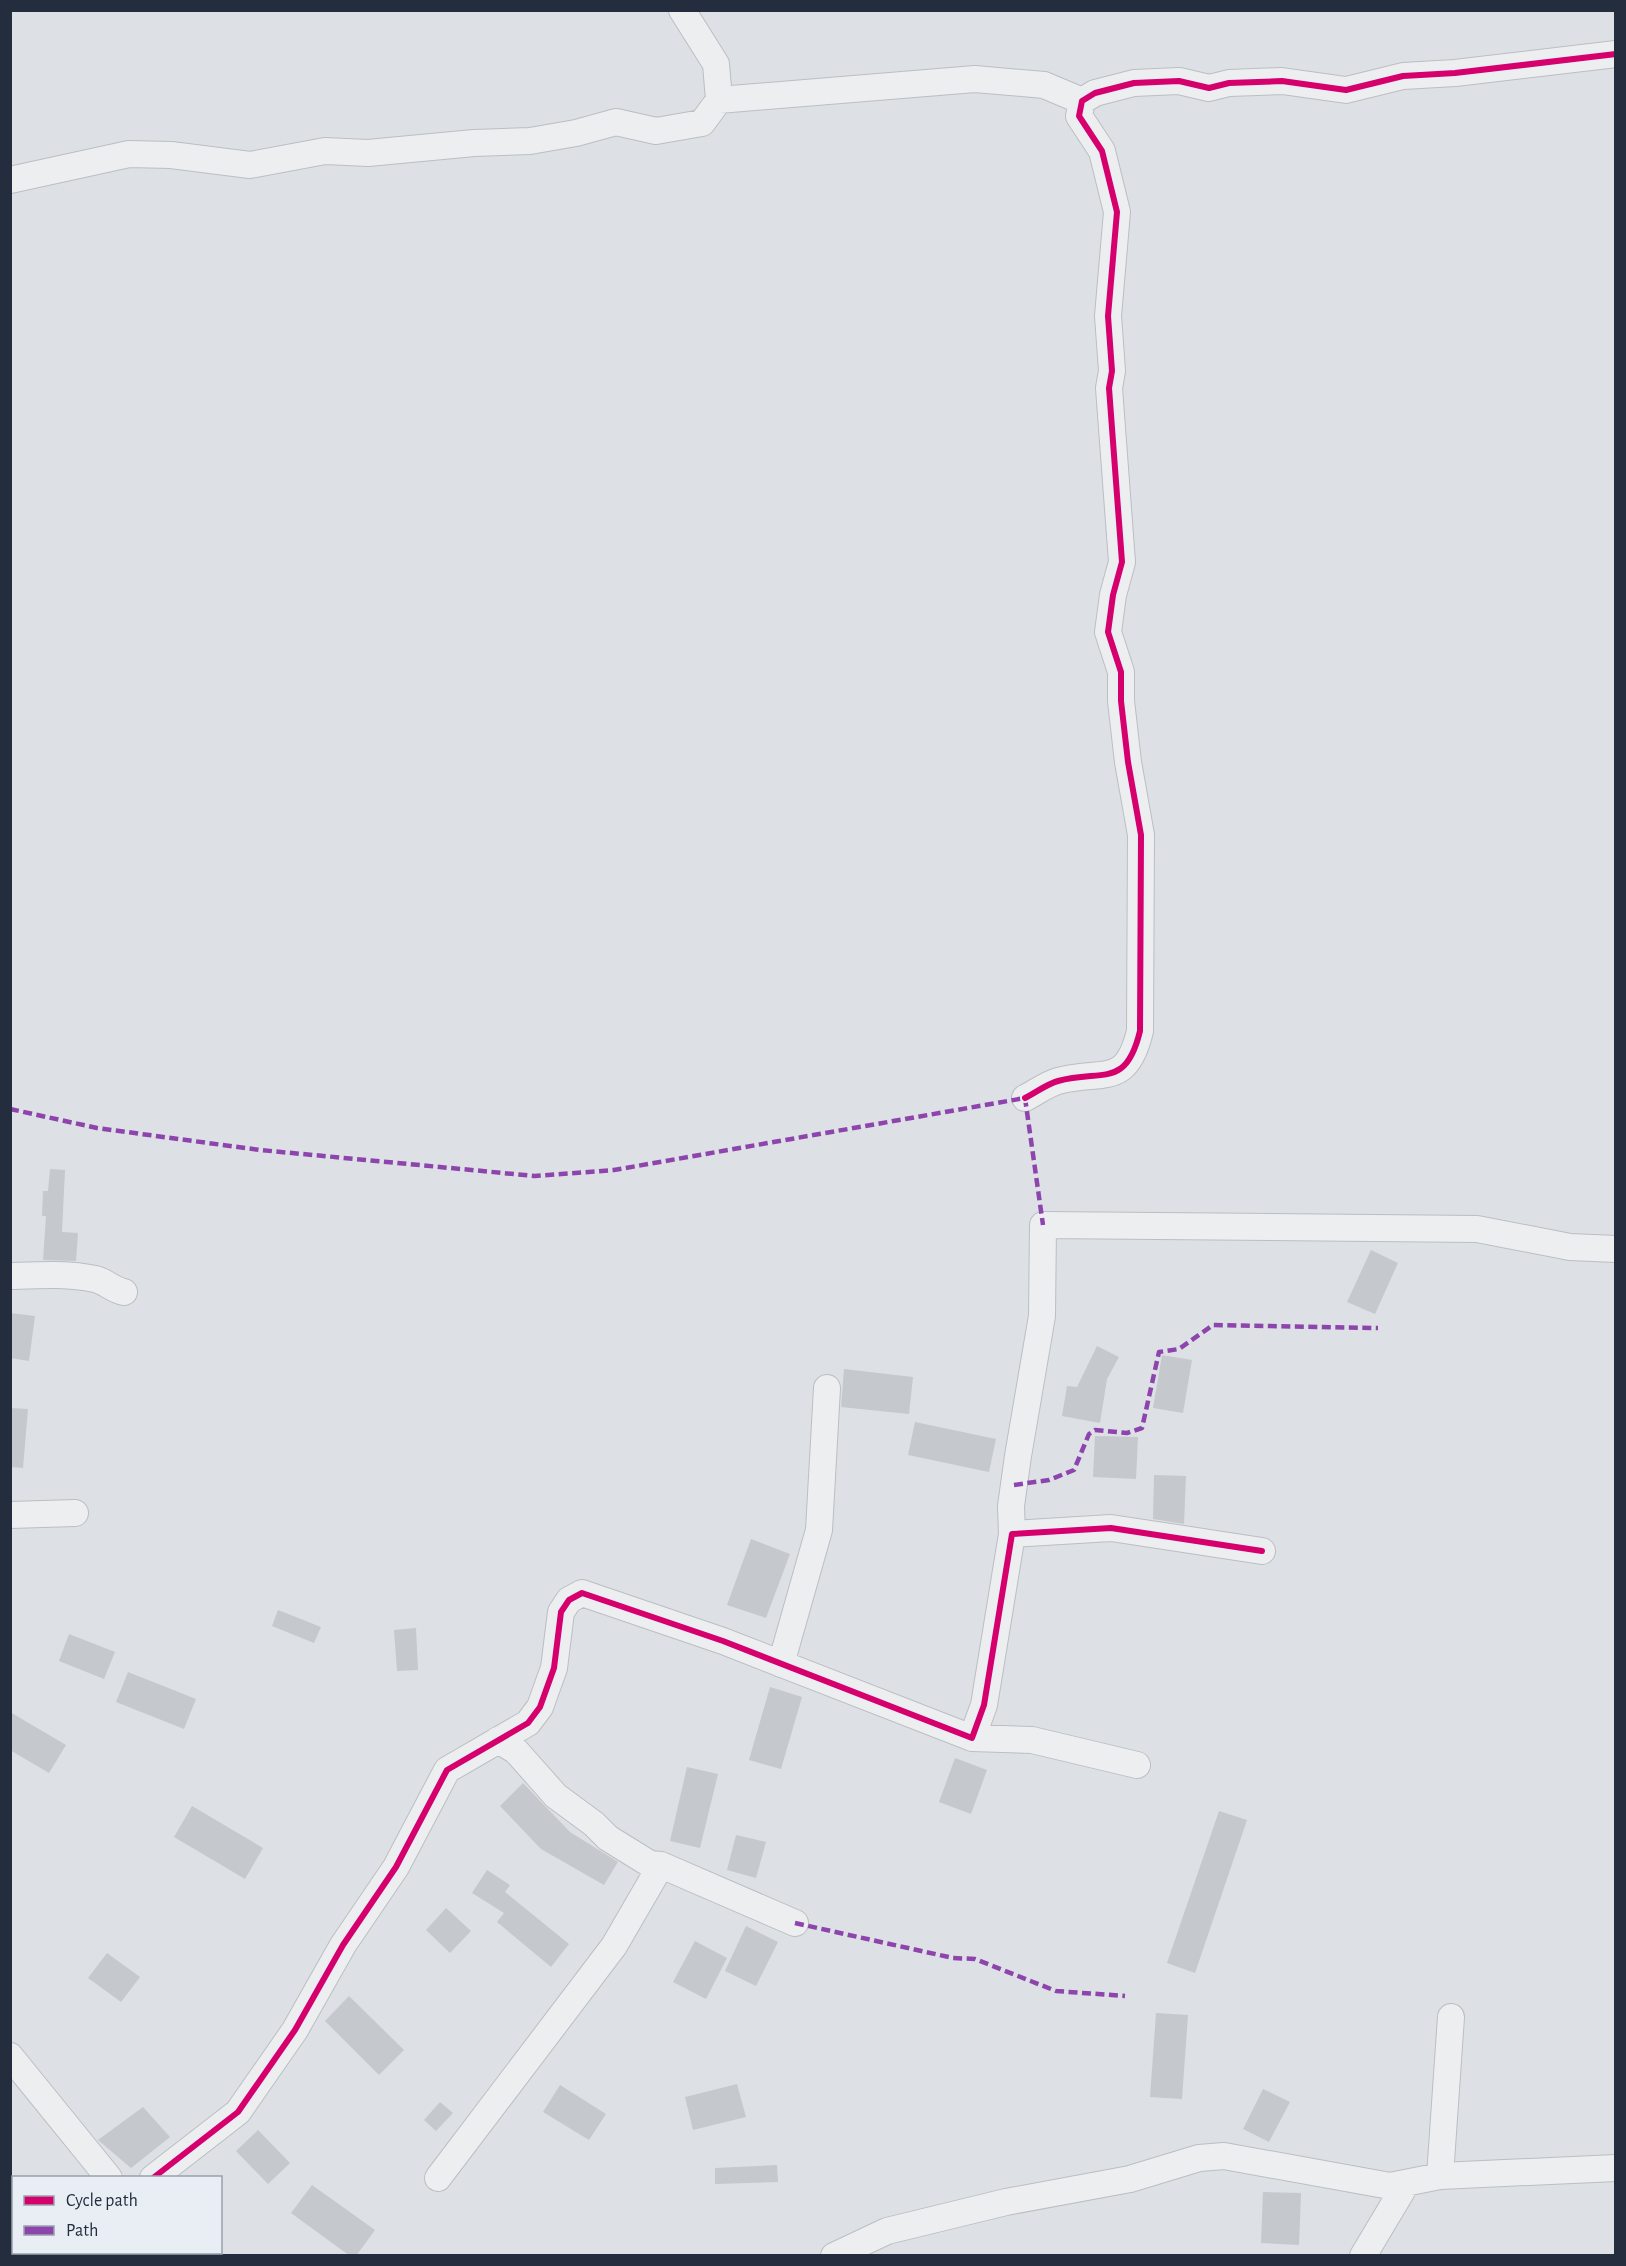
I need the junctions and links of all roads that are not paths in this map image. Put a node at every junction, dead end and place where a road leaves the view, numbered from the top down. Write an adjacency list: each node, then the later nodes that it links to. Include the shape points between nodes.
1 (682, 10): 3 (street, via 716,64)
2 (1616, 54): 4 (street, via 1403,76 1346,90 1282,81 1228,83 1209,88 1179,81 1134,83 1095,93)
3 (718, 100): 4 (street, via 975,79 1044,85); 5 (street, via 702,123 656,131 616,122 576,134 530,141 474,142 368,153 325,151 250,165 129,154)
4 (1082, 101): 6 (street, via 1079,116 1102,151 1117,212 1108,316 1112,371 1109,388 1122,562 1108,632 1121,672 1128,762 1141,835 1140,1031 1134,1056 1124,1067 1104,1075 1058,1081)
5 (10, 180)
6 (1025, 1098)
7 (1616, 1249): 13 (street, via 1570,1247 1477,1229 1043,1225 1042,1316 1017,1456)
8 (10, 1276): 9 (street, via 84,1277)
9 (124, 1292)
10 (827, 1388): 15 (street, via 819,1530)
11 (75, 1513): 12 (street)
12 (10, 1515)
13 (1012, 1534): 14 (street, via 1111,1528); 16 (street, via 984,1705)
14 (1262, 1551)
15 (781, 1664): 16 (street); 17 (street, via 582,1593 569,1600 561,1612 555,1668 540,1707 528,1723)
16 (972, 1738): 18 (street, via 1032,1740)
17 (498, 1740): 19 (street, via 516,1751 556,1796 608,1838 650,1864); 25 (street, via 447,1770 396,1866 343,1945 295,2030 238,2112)
18 (1137, 1764)
19 (660, 1865): 20 (street); 27 (street, via 614,1946)
20 (795, 1923)
21 (1451, 2017): 26 (street)
22 (10, 2056): 24 (street)
23 (1616, 2168): 26 (street)
24 (107, 2176)
25 (156, 2176)
26 (1440, 2176): 28 (street)
27 (438, 2178)
28 (1406, 2184): 29 (street, via 1390,2186 1224,2156 1199,2158 1130,2179 1006,2202 887,2231); 30 (street)
29 (834, 2256)
30 (1364, 2256)

